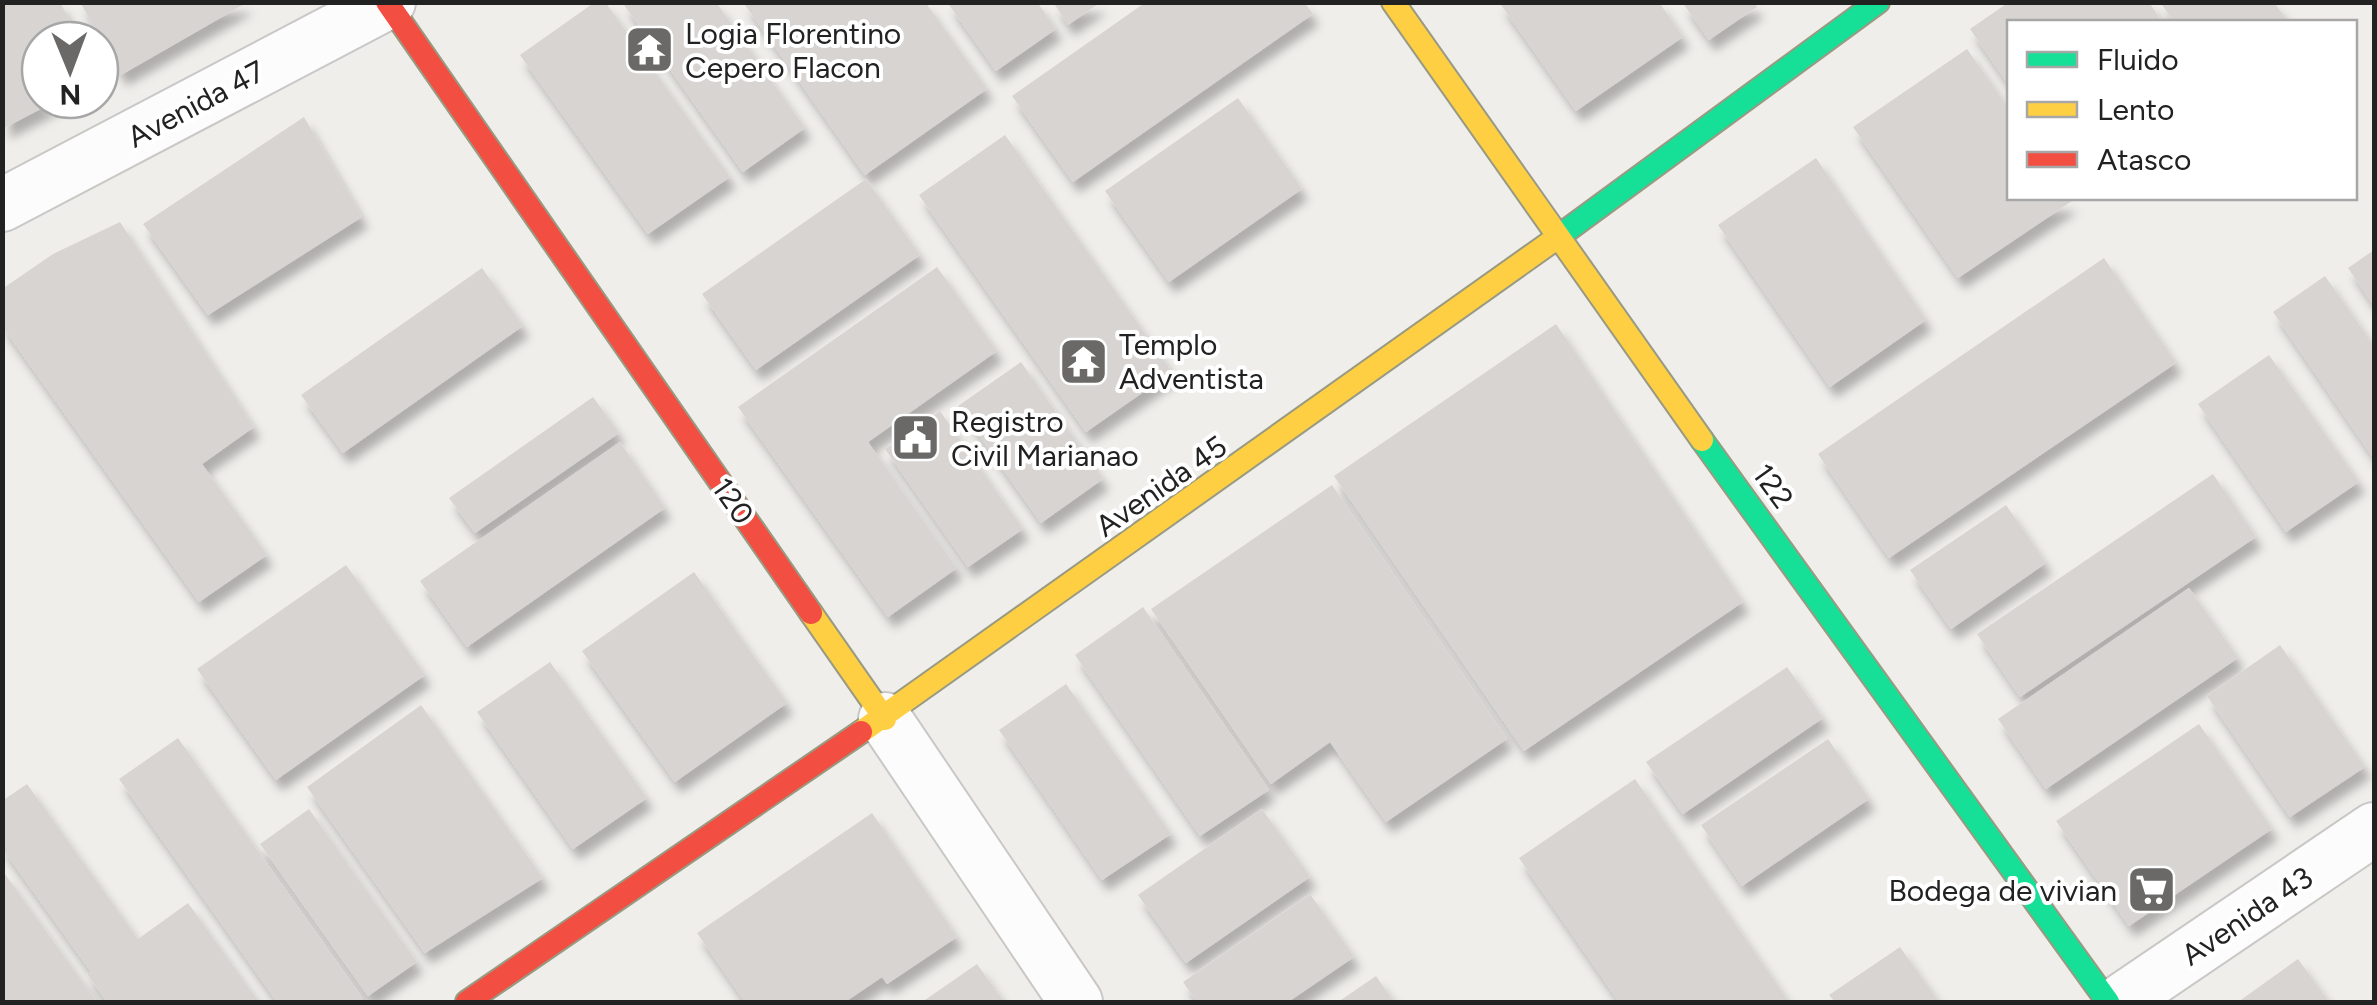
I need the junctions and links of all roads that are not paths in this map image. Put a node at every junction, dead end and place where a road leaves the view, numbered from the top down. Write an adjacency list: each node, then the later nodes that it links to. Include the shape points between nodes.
1 (1392, 2): 5 (street, 122)
2 (1878, 2): 5 (street, Avenida 45)
3 (388, 3): 4 (street, Avenida 47); 6 (street, 120)
4 (2, 204)
5 (1558, 240): 6 (street, Avenida 45); 10 (street, 122)
6 (885, 719): 8 (street, Avenida 45); 9 (street, 120)
7 (2374, 828): 11 (street, Avenida 43)
8 (467, 1002)
9 (1076, 1002)
10 (2108, 1002)
11 (2119, 1002)

